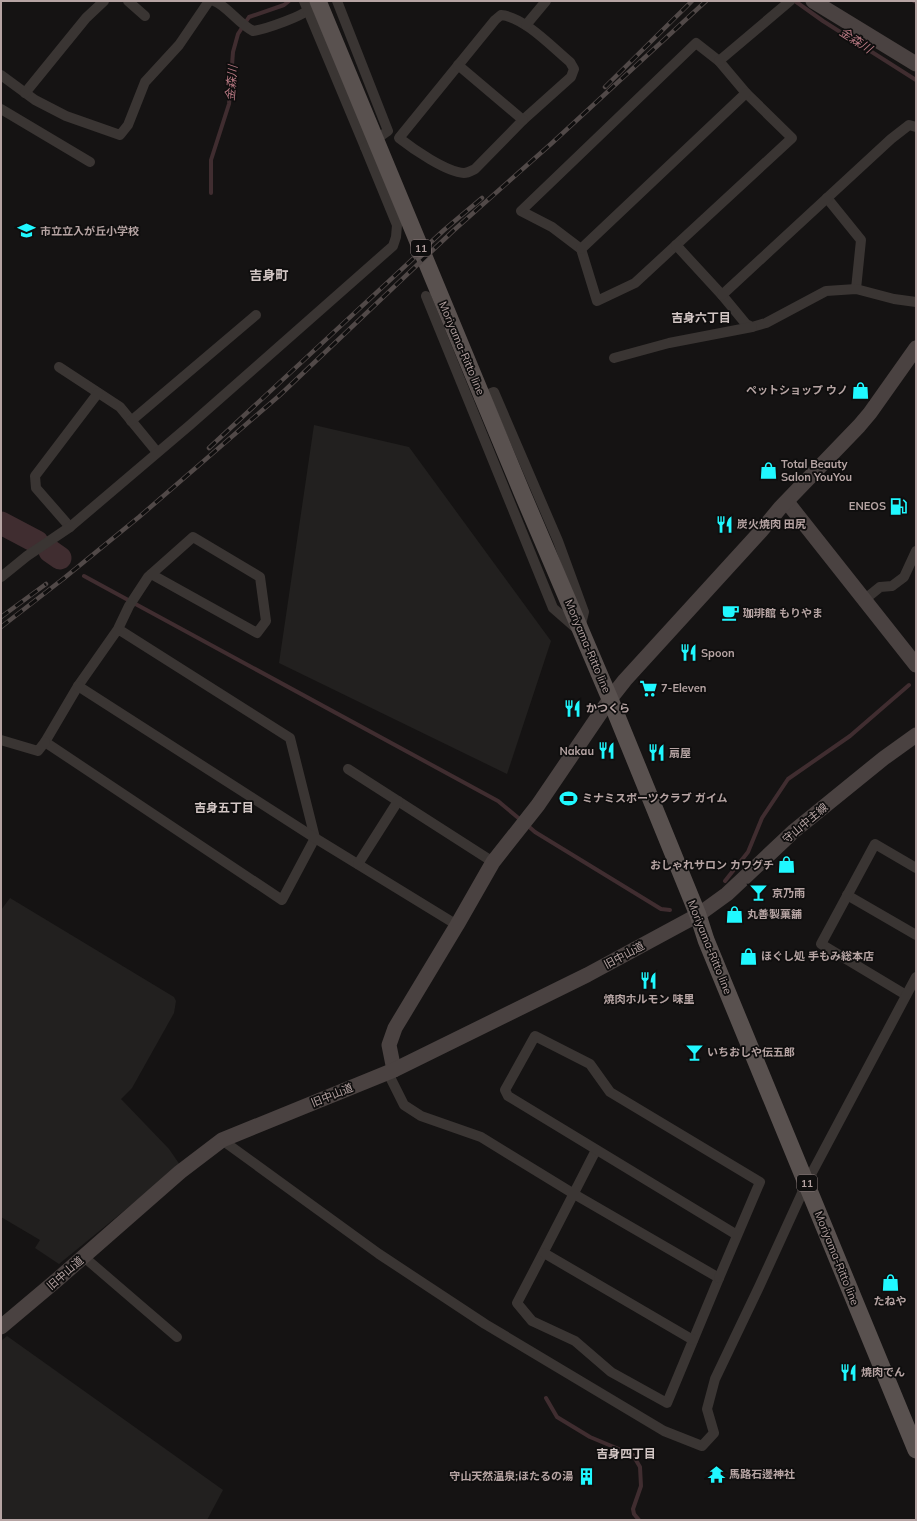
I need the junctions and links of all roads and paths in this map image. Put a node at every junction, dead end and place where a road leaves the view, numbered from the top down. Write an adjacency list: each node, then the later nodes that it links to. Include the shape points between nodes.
1 (104, 1): 16 (street, via 86,18)
2 (128, 1): 10 (street)
3 (211, 1): 9 (street, via 219,3 237,21 253,31); 16 (street, via 179,45 145,82 128,125 120,136 66,116)
4 (304, 1): 9 (street)
5 (337, 1): 21 (street)
6 (546, 1): 11 (street)
7 (813, 1): 13 (street)
8 (789, 2): 12 (street)
9 (314, 4): 23 (street); 48 (main road, Moriyama-Ritto line / 11)
10 (145, 16)
11 (526, 25): 14 (street, via 516,18 501,15); 19 (street, via 570,62 574,69 571,77)
12 (719, 61): 17 (street); 27 (street, via 696,43 521,212 552,227)
13 (916, 64)
14 (458, 65): 19 (street); 22 (street)
15 (1, 76): 16 (street)
16 (25, 92)
17 (746, 93): 26 (street, via 792,138); 27 (street)
18 (1, 109): 24 (street)
19 (523, 120): 22 (street, via 475,169 466,174 453,172)
20 (916, 127): 25 (street, via 909,125 891,139)
21 (388, 131): 22 (street); 23 (street)
22 (399, 138)
23 (365, 147): 40 (street, via 397,225 392,246)
24 (90, 162)
25 (827, 198): 28 (street, via 861,240); 29 (street)
26 (676, 245): 27 (street, via 635,283 597,301); 29 (street)
27 (581, 249)
28 (856, 289): 31 (street); 33 (street, via 826,291 766,323)
29 (722, 295): 33 (street, via 746,324)
30 (426, 296): 38 (street)
31 (916, 302)
32 (256, 315): 39 (street)
33 (752, 327): 35 (street)
34 (916, 348): 41 (street, via 870,413)
35 (614, 358)
36 (59, 367): 37 (street)
37 (98, 393): 39 (street, via 120,407); 42 (street, via 35,476 36,488)
38 (470, 402): 48 (street, via 553,608); 48 (street, via 494,392 558,541 584,612)
39 (131, 421): 40 (street)
40 (157, 452): 42 (street)
41 (786, 502): 46 (street); 51 (street)
42 (70, 527): 45 (street)
43 (916, 551): 46 (street, via 904,577 892,586 880,587)
44 (151, 574): 44 (street, via 257,633 266,621 260,577 193,537); 47 (street)
45 (2, 575)
46 (864, 600): 49 (street)
47 (118, 629): 50 (street); 57 (street, via 290,738)
48 (582, 631): 51 (main road, Moriyama-Ritto line / 11)
49 (916, 665)
50 (78, 686): 54 (street); 57 (street)
51 (610, 698): 58 (street, via 538,805); 62 (main road, Moriyama-Ritto line / 11)
52 (916, 735): 62 (street, 守山中主線, via 794,831 728,894)
53 (1, 740): 54 (street, via 38,751)
54 (45, 742): 57 (street, via 282,900)
55 (348, 769): 56 (street)
56 (398, 801): 58 (street); 59 (street)
57 (315, 838): 59 (street)
58 (493, 862): 63 (street)
59 (358, 864): 63 (street)
60 (916, 868): 61 (street, via 874,844)
61 (847, 895): 64 (street); 66 (street, via 821,944)
62 (698, 915): 67 (street, 旧中山道, via 587,975); 70 (main road, Moriyama-Ritto line / 11, via 706,940)
63 (457, 925): 67 (street, via 395,1028 389,1045)
64 (916, 935)
65 (916, 977): 66 (street)
66 (906, 995): 70 (street)
67 (391, 1071): 68 (street, 旧中山道); 71 (street, via 404,1105 421,1116 481,1137)
68 (222, 1140): 70 (street, via 379,1254 485,1324 664,1431 702,1446 714,1433 707,1409 715,1379); 74 (street, 旧中山道, via 180,1172)
69 (596, 1150): 71 (street); 72 (street); 72 (street, via 508,1096 505,1090 535,1036 590,1064 610,1092 760,1182)
70 (807, 1182): 79 (main road, Moriyama-Ritto line / 11)
71 (574, 1194): 73 (street); 75 (street)
72 (737, 1235): 75 (street)
73 (544, 1253): 78 (street); 78 (street, via 517,1304 532,1321 575,1342 611,1372 667,1403)
74 (84, 1257): 76 (street, 旧中山道); 77 (street)
75 (719, 1278): 78 (street)
76 (1, 1326)
77 (177, 1337)
78 (693, 1340)
79 (916, 1448)

